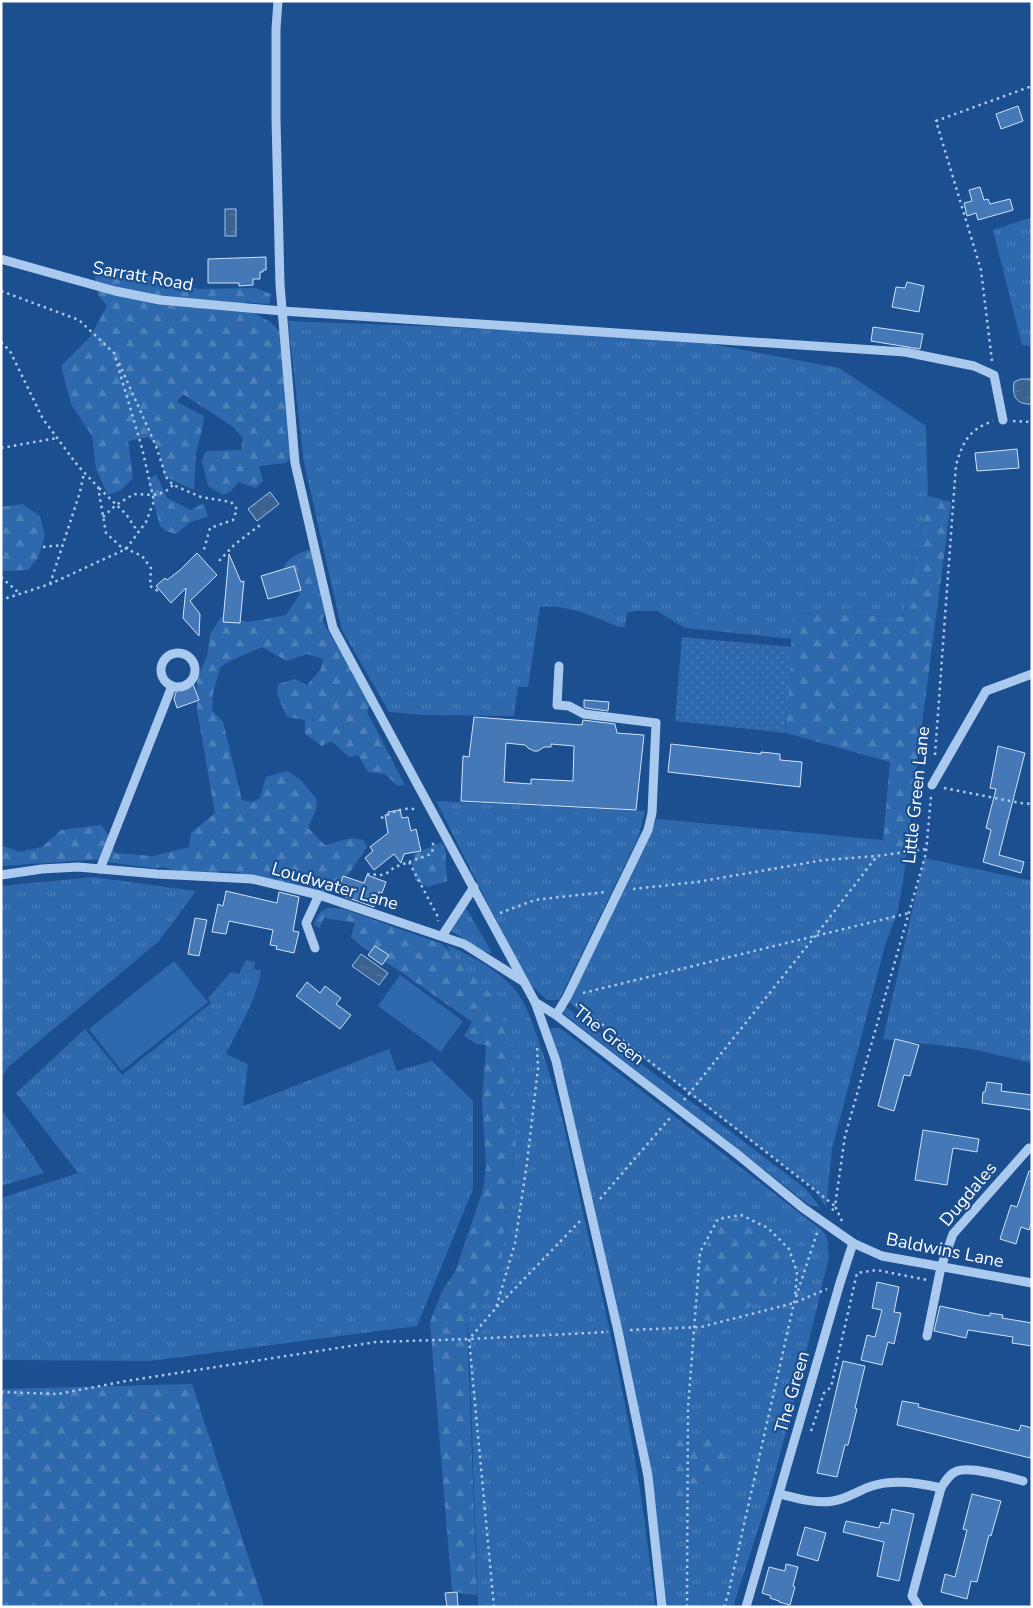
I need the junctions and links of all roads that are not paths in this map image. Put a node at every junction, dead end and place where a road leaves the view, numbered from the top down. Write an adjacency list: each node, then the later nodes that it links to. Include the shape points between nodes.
1 (278, 1): 3 (street, via 276,119)
2 (1, 259): 3 (street, Sarratt Road, via 115,291 160,300)
3 (282, 311): 4 (street, Sarratt Road, via 905,352 974,366 994,375); 11 (street, via 295,463 333,628)
4 (1003, 420)
5 (559, 666): 17 (street, via 557,705 569,706 584,714 656,723 652,813 648,830)
6 (1032, 674): 8 (street, via 986,691)
7 (172, 686): 9 (street)
8 (932, 786)
9 (100, 868): 10 (street, Loudwater Lane, via 42,869); 12 (street, Loudwater Lane, via 252,879)
10 (1, 875)
11 (474, 887): 13 (street); 15 (street)
12 (319, 895): 13 (street, Loudwater Lane); 14 (street, via 306,924)
13 (442, 935): 15 (street, Loudwater Lane, via 464,944)
14 (315, 948)
15 (525, 983): 16 (street)
16 (535, 1002): 17 (street, The Green); 26 (street, via 556,1061 618,1331 648,1476)
17 (556, 1015): 19 (street, The Green)
18 (1029, 1148): 20 (street, Dugdales, via 953,1234)
19 (854, 1243): 20 (street, Baldwins Lane, via 882,1256); 25 (street, The Green)
20 (941, 1267): 21 (street, Baldwins Lane); 22 (street, Dugdales)
21 (1032, 1283)
22 (928, 1336)
23 (1023, 1481): 24 (street, via 966,1470 949,1476)
24 (941, 1488): 25 (street, via 907,1482 887,1483 832,1501); 28 (street, via 912,1596)
25 (780, 1494): 27 (street, The Green)
26 (662, 1607)
27 (746, 1607)
28 (919, 1607)

